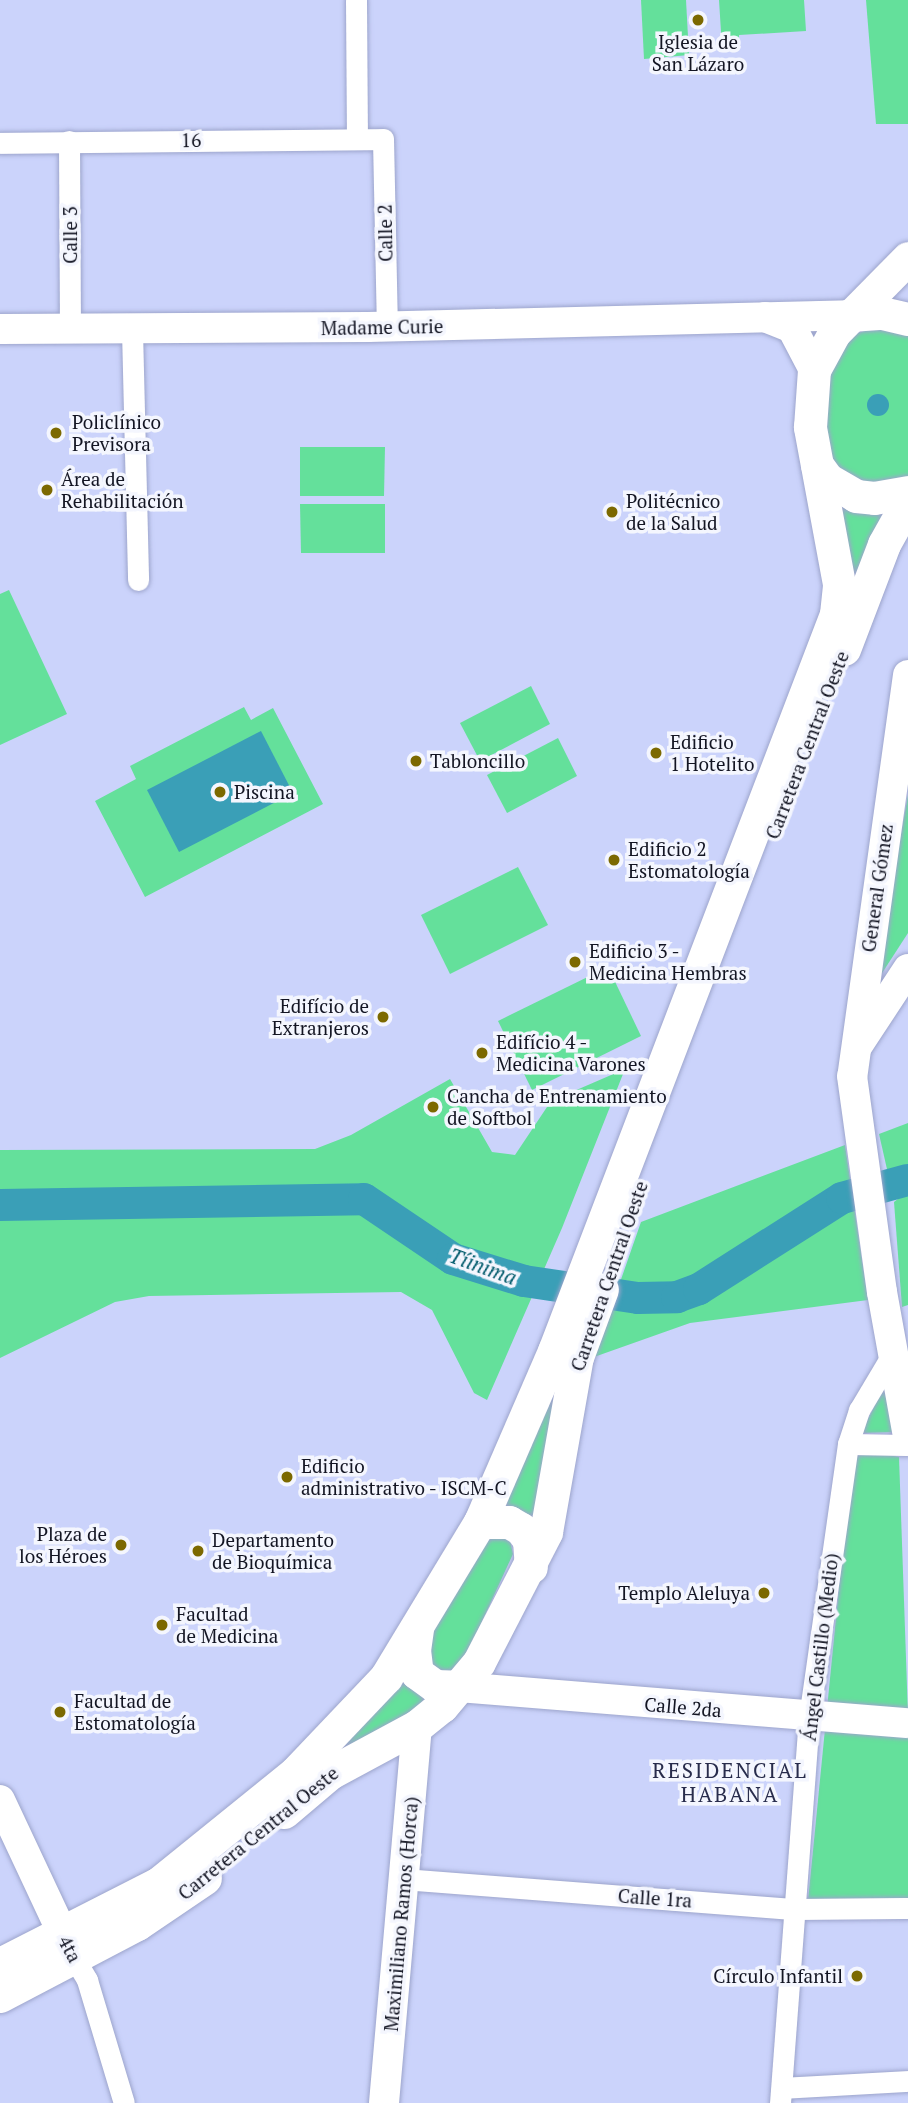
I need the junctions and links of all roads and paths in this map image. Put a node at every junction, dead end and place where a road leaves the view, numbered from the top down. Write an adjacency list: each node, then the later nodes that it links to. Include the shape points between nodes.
1 (356, 0): 2 (street)
2 (357, 137): 3 (street, 16); 4 (street, 16)
3 (383, 139): 12 (street, Calle 2)
4 (69, 141): 5 (street, 16); 13 (street, Calle 3)
5 (0, 143)
6 (908, 258): 7 (main road)
7 (882, 284): 8 (main road); 9 (main road)
8 (908, 313)
9 (850, 315): 10 (main road, Madame Curie); 11 (main road, via 882,313); 16 (main road, via 834,333)
10 (764, 317): 12 (main road, Madame Curie); 16 (main road, Madame Curie, via 792,328)
11 (908, 319)
12 (387, 327): 15 (main road, Madame Curie)
13 (70, 329): 14 (main road, Madame Curie); 15 (main road, Madame Curie)
14 (1, 330)
15 (132, 330): 20 (street)
16 (814, 370): 17 (main road, Carretera Central Oeste, via 810,427)
17 (817, 465): 18 (main road, via 827,479 856,496 883,498); 24 (main road, Carretera Central Oeste, via 839,584 836,614)
18 (908, 492)
19 (908, 500): 24 (main road, Carretera Central Oeste, via 884,544)
20 (138, 580)
21 (908, 675): 23 (main road, General Gómez)
22 (908, 968): 23 (main road)
23 (854, 1051): 25 (main road, General Gómez, via 854,1102)
24 (620, 1206): 26 (main road, Carretera Central Oeste)
25 (893, 1353): 27 (main road); 28 (street, Ángel Castillo (Medio), via 859,1410)
26 (565, 1354): 30 (main road, Carretera Central Oeste); 31 (main road, Carretera Central Oeste, via 553,1509)
27 (908, 1436)
28 (848, 1444): 29 (street); 34 (street, Ángel Castillo (Medio))
29 (908, 1445)
30 (480, 1522): 31 (main road, via 509,1522 521,1529 529,1540); 32 (main road, Carretera Central Oeste)
31 (531, 1567): 33 (main road, Carretera Central Oeste, via 479,1662)
32 (418, 1626): 33 (main road, via 417,1673 435,1686); 41 (main road, Carretera Central Oeste, via 366,1701 238,1823)
33 (458, 1687): 34 (main road, Calle 2da); 36 (main road, Carretera Central Oeste)
34 (809, 1718): 35 (main road, Calle 2da); 40 (street, Ángel Castillo (Medio))
35 (908, 1723)
36 (417, 1726): 38 (main road, Maximiliano Ramos (Horca)); 41 (main road, Carretera Central Oeste, via 330,1773 179,1897)
37 (0, 1800): 41 (main road, 4ta)
38 (403, 1878): 40 (street, Calle 1ra); 47 (main road, Maximiliano Ramos (Horca))
39 (908, 1908): 40 (street, Calle 1ra)
40 (796, 1909): 45 (street, Ángel Castillo (Medio))
41 (68, 1946): 42 (main road, Carretera Central Oeste); 43 (main road, Carretera Central Oeste); 46 (street, 4ta, via 87,1980)
42 (0, 1964)
43 (0, 1996)
44 (908, 2081): 45 (street)
45 (781, 2095)
46 (124, 2103)
47 (384, 2103)

